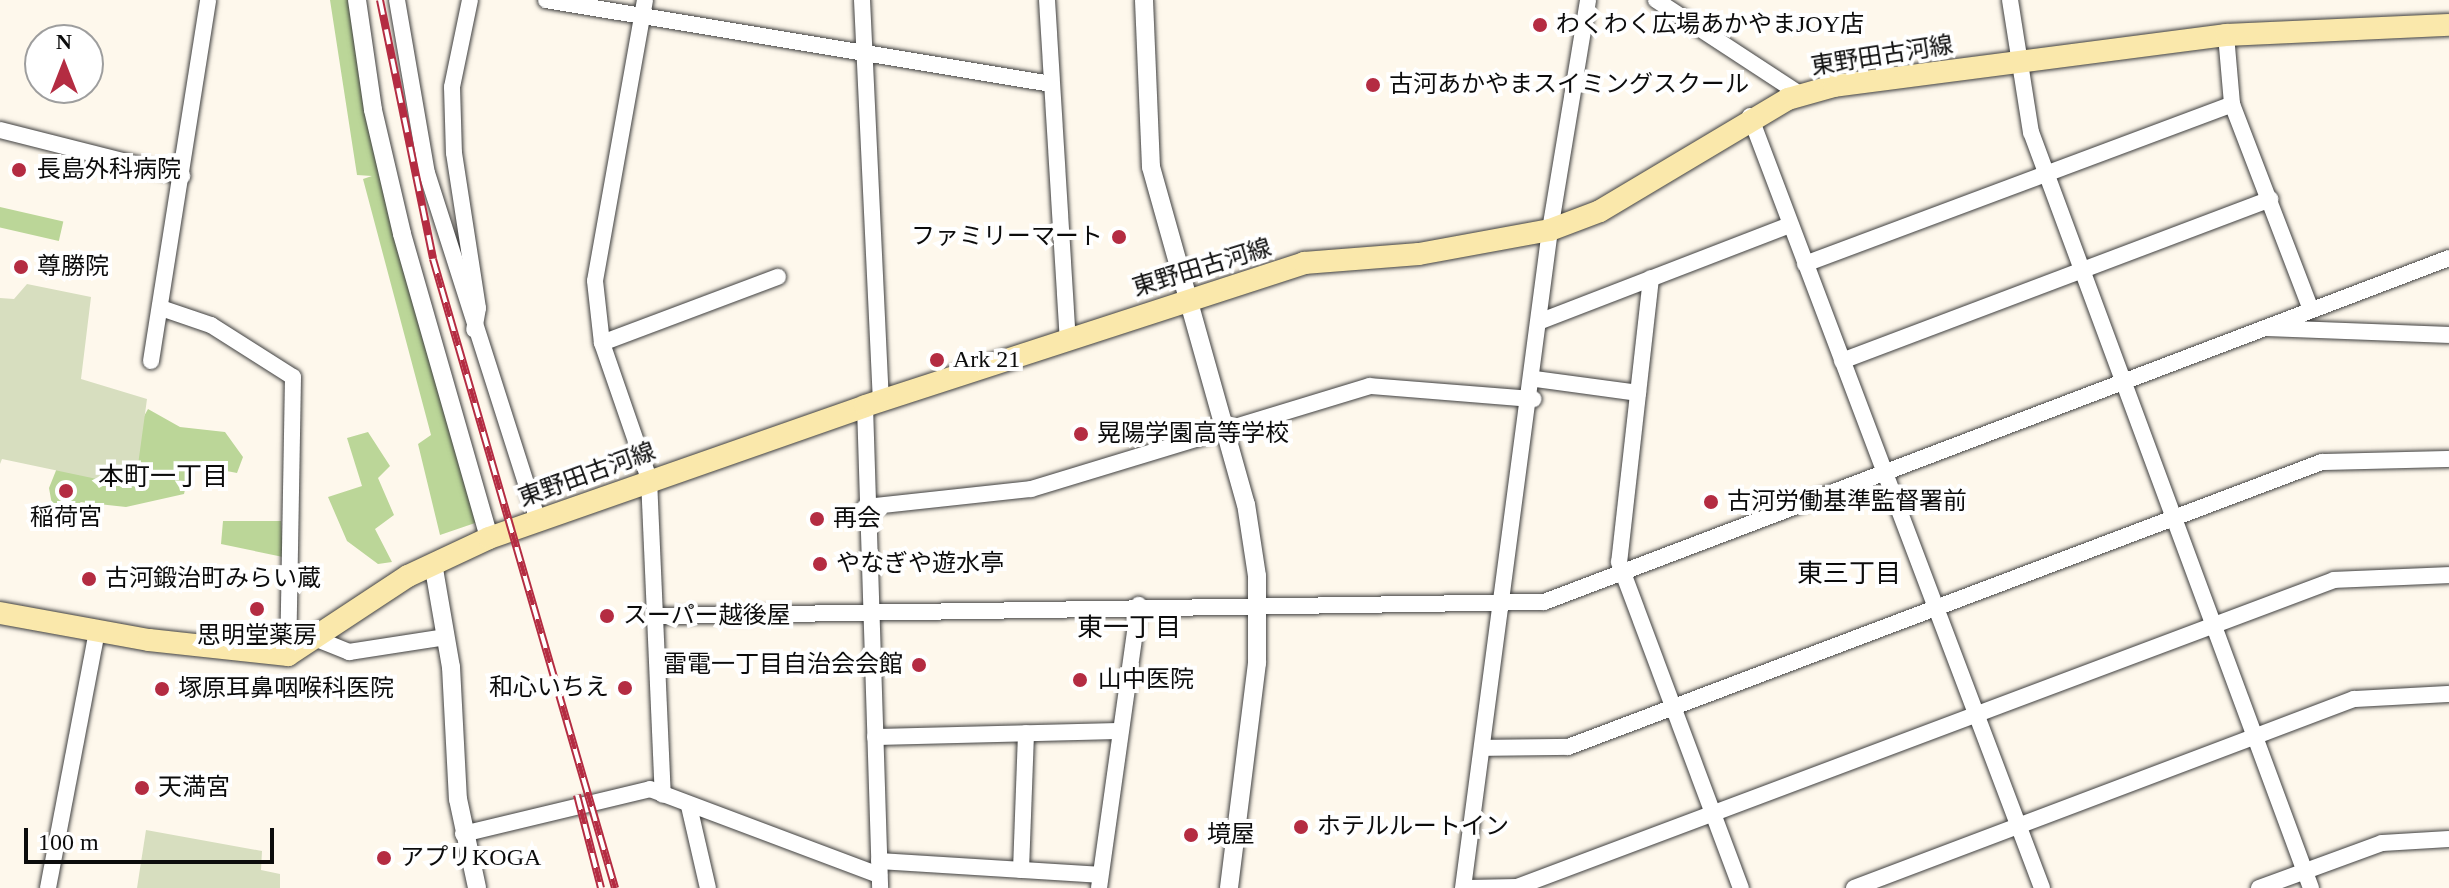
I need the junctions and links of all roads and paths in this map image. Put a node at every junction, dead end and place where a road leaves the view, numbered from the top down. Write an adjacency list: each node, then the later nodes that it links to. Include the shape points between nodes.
1 (208, 0): 23 (street)
2 (357, 0): 55 (street, via 373,110 402,234)
3 (397, 0): 37 (street, via 427,173)
4 (470, 0): 37 (street, via 452,87 454,153 478,308)
5 (546, 0): 12 (street)
6 (862, 0): 15 (street)
7 (1047, 0): 17 (street)
8 (1144, 0): 32 (street, via 1151,167)
9 (1588, 0): 26 (street)
10 (1656, 0): 18 (street)
11 (2010, 0): 16 (street)
12 (643, 8): 15 (street); 40 (street, via 595,281)
13 (2449, 25): 14 (main road, 東野田古河線)
14 (2226, 35): 16 (main road, 東野田古河線); 19 (street)
15 (864, 53): 17 (street); 47 (street)
16 (2020, 61): 18 (main road, 東野田古河線); 22 (street)
17 (1051, 84): 39 (street)
18 (1801, 95): 20 (main road, 東野田古河線)
19 (2232, 104): 22 (street); 24 (street)
20 (1750, 116): 25 (street); 26 (main road, 東野田古河線, via 1600,211)
21 (0, 130): 23 (street)
22 (2047, 173): 28 (street); 29 (street)
23 (182, 176): 33 (street)
24 (2270, 199): 29 (street); 34 (street)
25 (1790, 225): 28 (street); 31 (street)
26 (1550, 230): 32 (main road, 東野田古河線, via 1434,252 1304,263); 35 (street)
27 (2449, 258): 34 (street)
28 (1805, 264): 42 (street)
29 (2081, 270): 42 (street); 44 (street)
30 (778, 277): 40 (street)
31 (1651, 278): 35 (street); 45 (street)
32 (1185, 298): 39 (main road, 東野田古河線); 48 (street)
33 (161, 308): 41 (street); 70 (street, via 211,325 293,377)
34 (2311, 310): 36 (street)
35 (1541, 321): 43 (street)
36 (2266, 328): 38 (street); 44 (street)
37 (474, 332): 54 (street)
38 (2449, 335)
39 (1068, 339): 47 (main road, 東野田古河線)
40 (602, 343): 51 (street)
41 (151, 361)
42 (1842, 361): 50 (street)
43 (1535, 379): 45 (street); 46 (street)
44 (2124, 382): 50 (street); 53 (street)
45 (1638, 393): 58 (street)
46 (1533, 399): 48 (street, via 1370,386); 59 (street)
47 (873, 403): 51 (main road, 東野田古河線); 52 (street)
48 (1227, 432): 52 (street, via 1031,489); 61 (street, via 1253,543)
49 (2449, 459): 53 (street, via 2322,462)
50 (1884, 474): 58 (street); 62 (street)
51 (649, 479): 54 (main road, 東野田古河線); 65 (street)
52 (865, 507): 63 (street)
53 (2175, 517): 62 (street); 66 (street)
54 (538, 520): 55 (main road, 東野田古河線)
55 (489, 538): 56 (main road, 東野田古河線)
56 (433, 563): 68 (street); 69 (main road, 東野田古河線)
57 (2449, 575): 66 (street, via 2334,580)
58 (1621, 576): 59 (street, via 1544,602); 72 (street)
59 (1504, 604): 61 (street); 78 (street)
60 (1139, 605): 61 (street); 63 (street); 74 (street)
61 (1258, 606): 92 (street)
62 (1935, 608): 72 (street); 73 (street)
63 (871, 611): 65 (street); 77 (street)
64 (0, 613): 67 (main road)
65 (658, 616): 79 (street)
66 (2215, 625): 73 (street); 76 (street)
67 (97, 631): 70 (main road); 89 (street)
68 (446, 637): 69 (street, via 349,652); 83 (street)
69 (317, 639): 70 (main road, 東野田古河線)
70 (288, 655)
71 (2449, 694): 76 (street, via 2354,699)
72 (1672, 707): 78 (street, via 1568,747); 81 (street)
73 (1977, 714): 81 (street); 82 (street)
74 (1120, 731): 75 (street); 88 (street)
75 (1026, 733): 77 (street); 85 (street)
76 (2258, 736): 82 (street); 86 (street)
77 (875, 737): 87 (street)
78 (1482, 748): 93 (street)
79 (663, 795): 80 (street); 83 (street, via 650,789)
80 (689, 806): 87 (street); 91 (street)
81 (1713, 815): 93 (street, via 1517,887); 94 (street)
82 (2018, 825): 95 (street); 96 (street)
83 (463, 834): 90 (street)
84 (2449, 839): 86 (street, via 2382,843)
85 (1021, 870): 87 (street); 88 (street)
86 (2308, 870): 97 (street); 98 (street)
87 (879, 875)
88 (1099, 881)
89 (48, 888)
90 (477, 888)
91 (708, 888)
92 (1229, 888)
93 (1466, 888)
94 (1741, 888)
95 (1854, 888)
96 (2042, 888)
97 (2259, 888)
98 (2311, 888)

